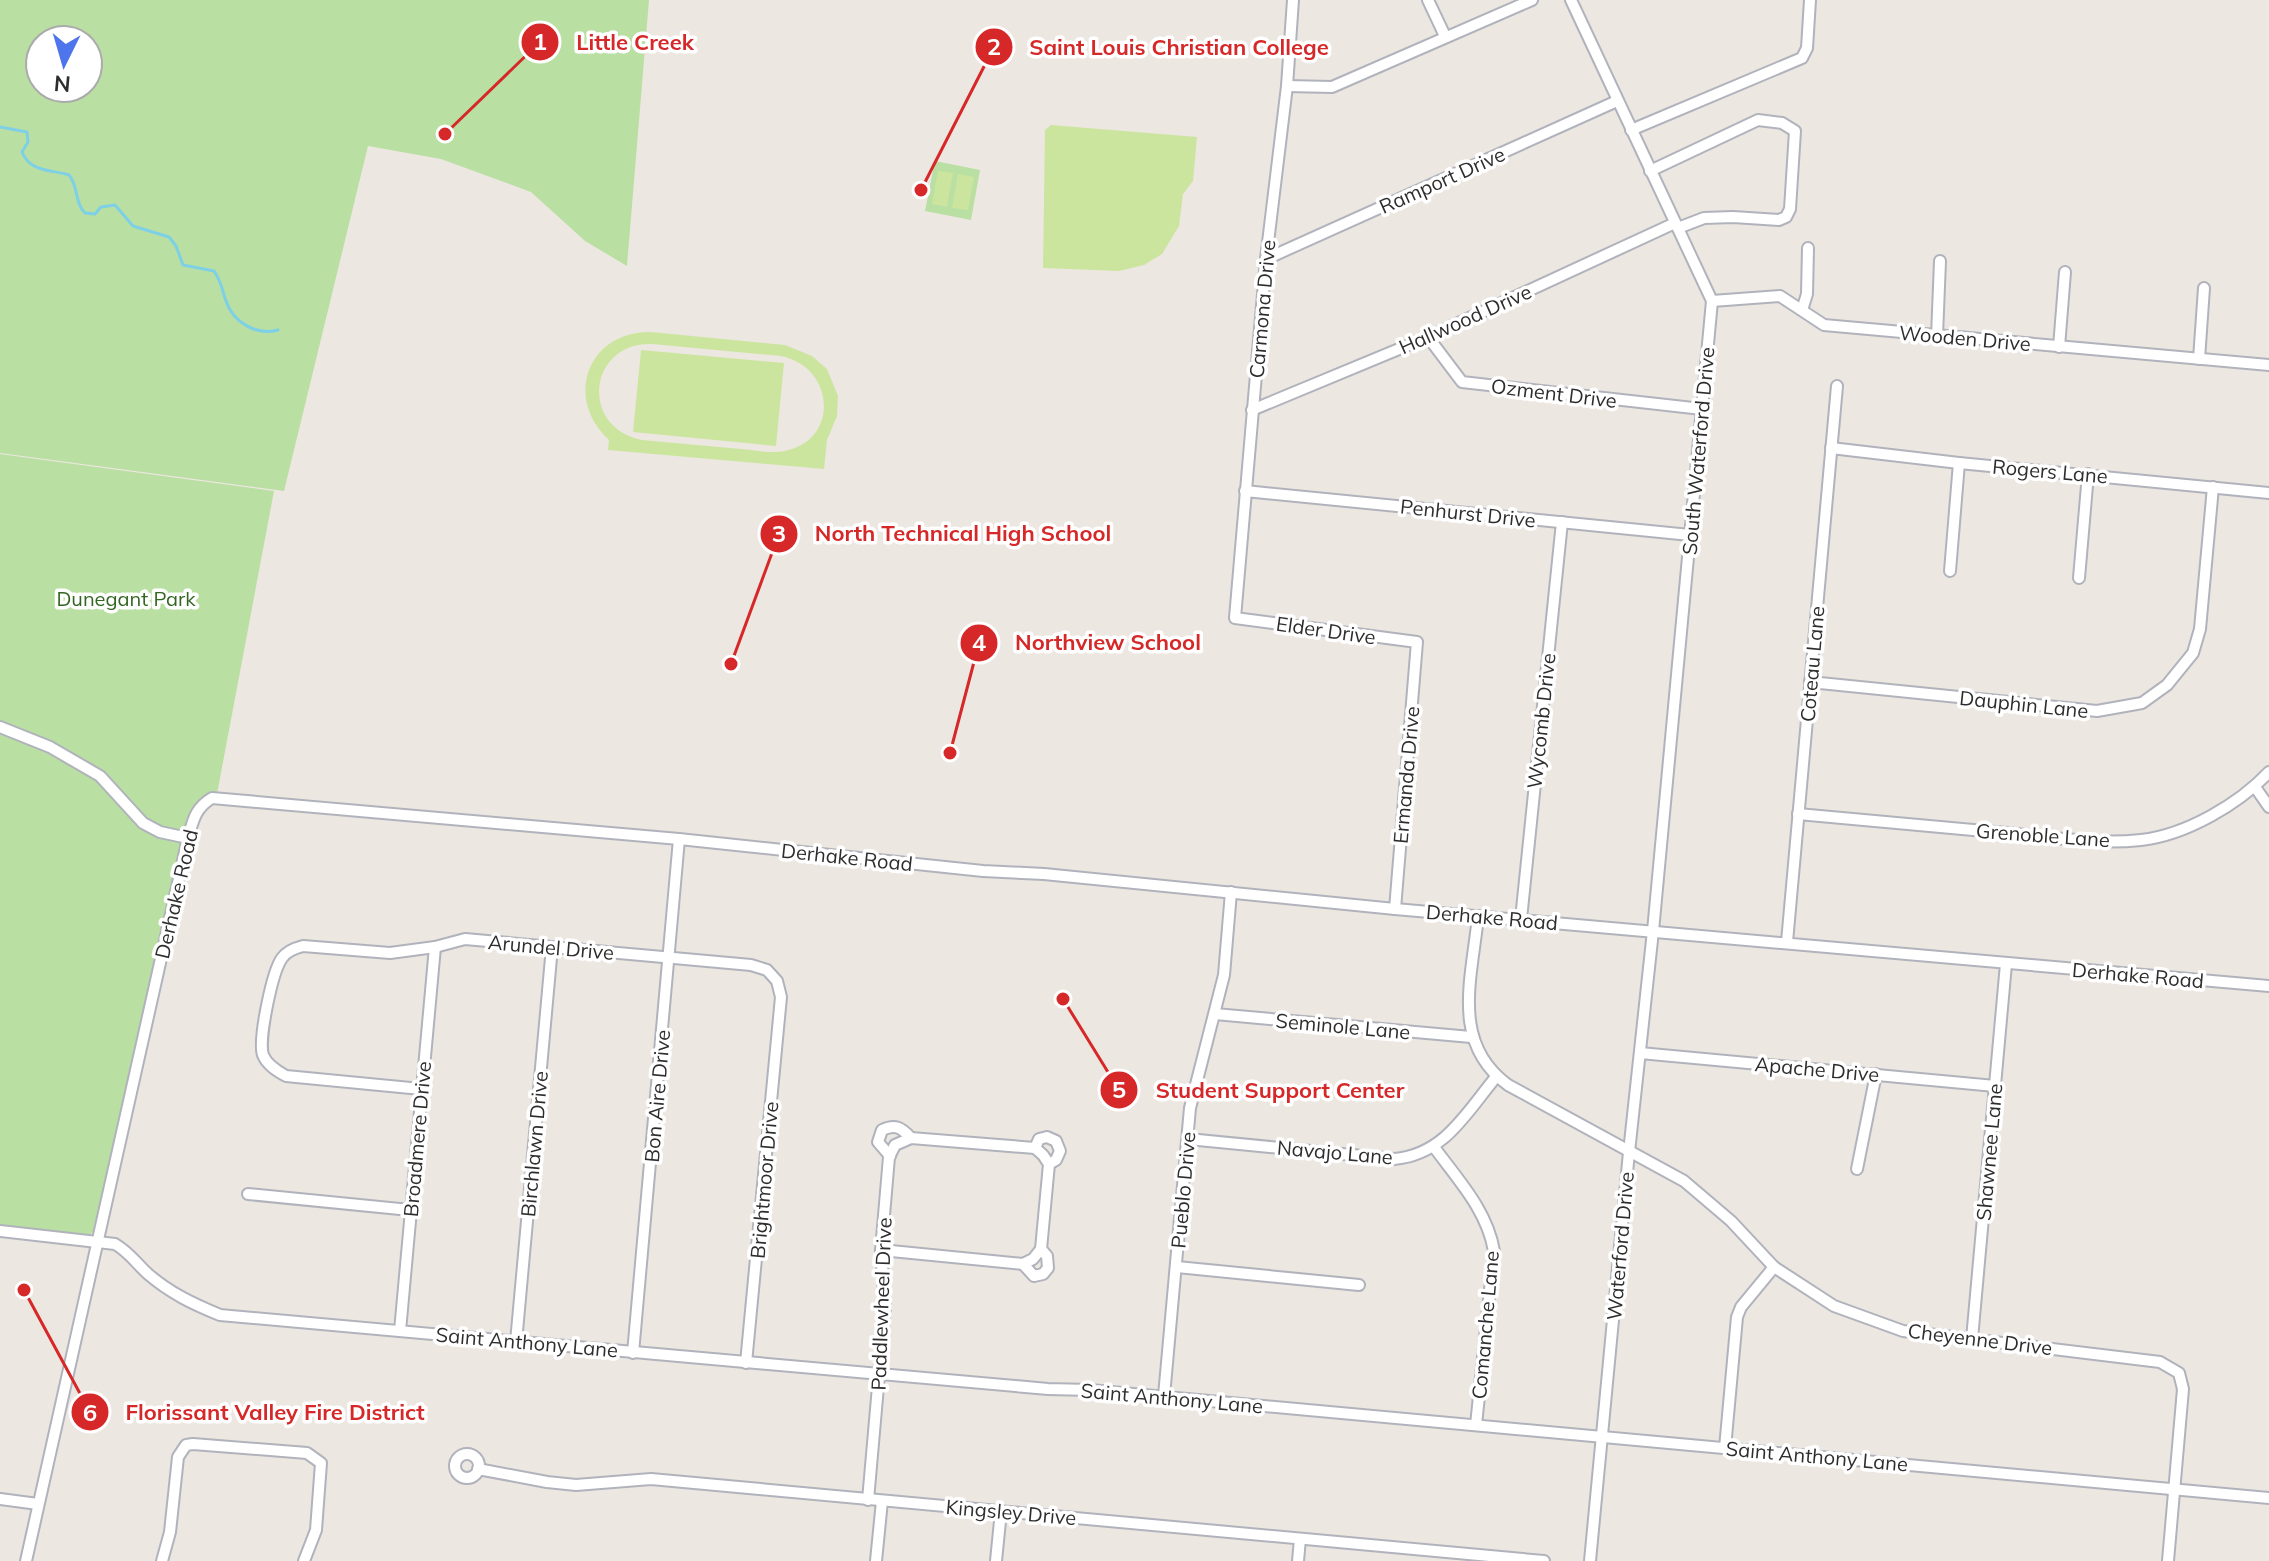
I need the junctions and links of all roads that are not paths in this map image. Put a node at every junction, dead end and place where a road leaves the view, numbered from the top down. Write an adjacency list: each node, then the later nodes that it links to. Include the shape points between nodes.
1 (1293, 0): 7 (street, Carmona Drive)
2 (1428, 0): 6 (street)
3 (1532, 0): 6 (street)
4 (1571, 0): 8 (street)
5 (1810, 0): 9 (street, via 1802,58)
6 (1445, 36): 7 (street, via 1332,87)
7 (1287, 86): 13 (street, Carmona Drive)
8 (1617, 101): 9 (street); 13 (street, Ramport Drive)
9 (1631, 130): 10 (street)
10 (1650, 171): 11 (street); 11 (street, Hallwood Drive, via 1758,120 1795,131 1786,217 1704,218)
11 (1676, 226): 17 (street); 20 (street, Hallwood Drive)
12 (1808, 248): 18 (street)
13 (1266, 259): 26 (street, Carmona Drive)
14 (1940, 261): 19 (street)
15 (2065, 272): 21 (street)
16 (2204, 288): 22 (street)
17 (1712, 301): 18 (street, Wooden Drive, via 1780,296); 25 (street, South Waterford Drive)
18 (1802, 310): 19 (street, Wooden Drive, via 1824,325)
19 (1937, 336): 21 (street, Wooden Drive)
20 (1428, 337): 25 (street, Ozment Drive, via 1462,382); 26 (street, Hallwood Drive)
21 (2059, 347): 22 (street, Wooden Drive)
22 (2199, 359): 23 (street, Wooden Drive)
23 (2269, 365)
24 (1837, 386): 27 (street, Coteau Lane)
25 (1702, 409): 34 (street, South Waterford Drive)
26 (1252, 410): 31 (street, Carmona Drive)
27 (1831, 448): 28 (street, Rogers Lane); 39 (street, Coteau Lane)
28 (1959, 463): 29 (street, Rogers Lane); 35 (street)
29 (2088, 474): 30 (street, Rogers Lane); 36 (street)
30 (2213, 487): 32 (street, Rogers Lane); 39 (street, Dauphin Lane, via 2200,629 2193,653 2167,685 2142,703 2097,711)
31 (1245, 491): 33 (street, Penhurst Drive); 37 (street, Carmona Drive)
32 (2269, 493)
33 (1562, 522): 34 (street, Penhurst Drive); 50 (street, Wycomb Drive)
34 (1690, 535): 51 (street, South Waterford Drive)
35 (1950, 571)
36 (2079, 578)
37 (1235, 618): 38 (street, Elder Drive)
38 (1417, 642): 48 (street, Ermanda Drive)
39 (1810, 682): 44 (street, Coteau Lane)
40 (0, 727): 45 (street, via 50,747 100,776 143,823)
41 (2269, 772): 42 (street, Grenoble Lane)
42 (2255, 787): 43 (street); 44 (street, Grenoble Lane, via 2223,810 2143,840 2084,841)
43 (2269, 807)
44 (1798, 814): 52 (street, Coteau Lane)
45 (188, 838): 46 (street, Derhake Road, via 195,814 212,798); 77 (street, Derhake Road)
46 (679, 839): 47 (street, Derhake Road); 55 (street, Bon Aire Drive)
47 (1231, 892): 48 (street, Derhake Road); 59 (street, Pueblo Drive)
48 (1395, 909): 49 (street, Derhake Road)
49 (1478, 916): 50 (street, Derhake Road); 60 (street, Cheyenne Drive)
50 (1521, 919): 51 (street, Derhake Road)
51 (1653, 931): 52 (street, Derhake Road); 61 (street, Waterford Drive)
52 (1787, 942): 56 (street, Derhake Road)
53 (435, 947): 54 (street, Arundel Drive, via 465,939); 65 (street, Broadmere Drive); 65 (street, Arundel Drive, via 390,953 292,949 276,971 260,1045 264,1059 286,1076)
54 (552, 947): 55 (street, Arundel Drive); 86 (street, Birchlawn Drive)
55 (670, 956): 58 (street, Arundel Drive, via 767,970); 87 (street, Bon Aire Drive)
56 (2006, 964): 57 (street, Derhake Road); 64 (street, Shawnee Lane)
57 (2269, 986)
58 (781, 997): 88 (street, Brightmoor Drive)
59 (1215, 1014): 60 (street, Seminole Lane); 67 (street, Pueblo Drive, via 1190,1108)
60 (1471, 1037): 63 (street, Cheyenne Drive)
61 (1640, 1053): 62 (street, Apache Drive); 71 (street, Waterford Drive)
62 (1876, 1074): 64 (street, Apache Drive); 73 (street)
63 (1496, 1077): 68 (street, Navajo Lane); 71 (street, Cheyenne Drive)
64 (1995, 1086): 85 (street, Shawnee Lane)
65 (421, 1089): 75 (street, Broadmere Drive)
66 (911, 1138): 69 (street); 70 (street); 70 (street, Paddlewheel Drive, via 903,1128 882,1130 878,1142)
67 (1188, 1139): 68 (street, Navajo Lane, via 1394,1159); 81 (street, Pueblo Drive)
68 (1434, 1147): 91 (street, Comanche Lane, via 1491,1231 1494,1251)
69 (1035, 1148): 72 (street); 72 (street, via 1039,1139 1056,1141 1060,1151)
70 (893, 1150): 79 (street, Paddlewheel Drive)
71 (1629, 1152): 82 (street, Cheyenne Drive, via 1684,1181); 92 (street, Waterford Drive)
72 (1049, 1164): 78 (street)
73 (1857, 1169)
74 (248, 1194): 75 (street)
75 (410, 1210): 84 (street, Broadmere Drive)
76 (0, 1231): 77 (street, Saint Anthony Lane)
77 (98, 1241): 84 (street, Saint Anthony Lane, via 127,1251 179,1298 220,1315); 100 (street, Derhake Road)
78 (1041, 1249): 80 (street); 80 (street, via 1048,1268 1043,1274 1034,1276)
79 (881, 1250): 80 (street); 89 (street, Paddlewheel Drive, via 885,1307)
80 (1023, 1264)
81 (1177, 1267): 83 (street); 90 (street, Pueblo Drive)
82 (1774, 1267): 85 (street, Cheyenne Drive, via 1847,1311 1903,1331); 93 (street, via 1737,1317)
83 (1359, 1285)
84 (400, 1331): 86 (street, Saint Anthony Lane)
85 (1972, 1339): 95 (street, Cheyenne Drive, via 2160,1362 2179,1373 2183,1389)
86 (516, 1342): 87 (street, Saint Anthony Lane)
87 (633, 1353): 88 (street, Saint Anthony Lane)
88 (746, 1363): 89 (street, Saint Anthony Lane)
89 (880, 1374): 90 (street, Saint Anthony Lane); 98 (street, Paddlewheel Drive)
90 (1164, 1396): 91 (street, Saint Anthony Lane)
91 (1476, 1425): 92 (street, Saint Anthony Lane)
92 (1603, 1436): 93 (street, Saint Anthony Lane); 110 (street, Waterford Drive)
93 (1725, 1448): 95 (street, Saint Anthony Lane)
94 (478, 1469): 98 (street, Kingsley Drive, via 576,1485 651,1479)
95 (2176, 1490): 96 (street, Saint Anthony Lane); 111 (street)
96 (2269, 1498)
97 (0, 1499): 100 (street)
98 (868, 1500): 99 (street, Kingsley Drive)
99 (882, 1501): 101 (street, Kingsley Drive); 106 (street)
100 (38, 1504): 103 (street, Derhake Road)
101 (1001, 1511): 102 (street, Kingsley Drive); 107 (street)
102 (1300, 1539): 108 (street); 109 (street, Kingsley Drive)
103 (26, 1561)
104 (162, 1561): 105 (street, via 178,1457 186,1445 307,1453 321,1463 316,1530)
105 (304, 1561)
106 (876, 1561)
107 (996, 1561)
108 (1298, 1561)
109 (1544, 1561)
110 (1590, 1561)
111 (2168, 1561)

